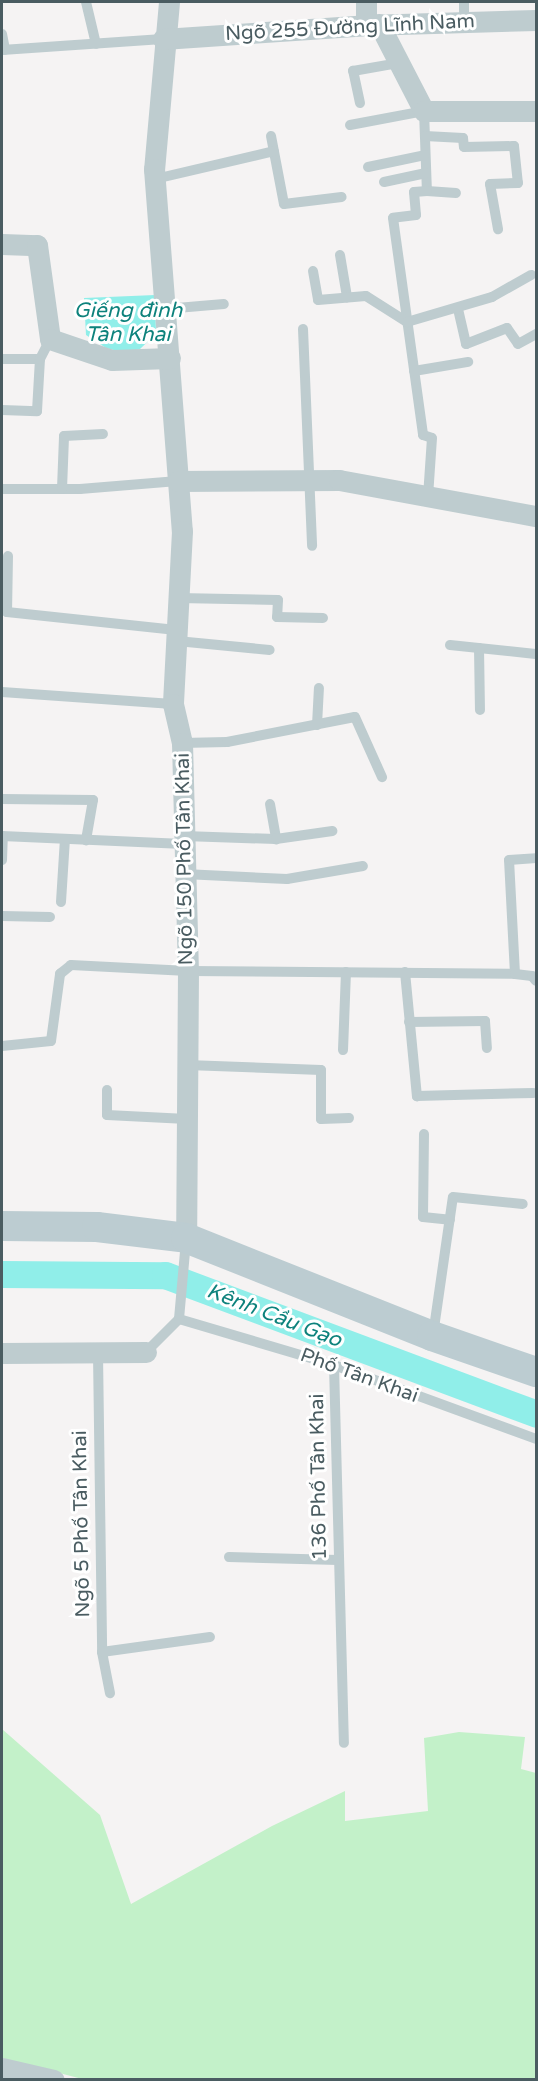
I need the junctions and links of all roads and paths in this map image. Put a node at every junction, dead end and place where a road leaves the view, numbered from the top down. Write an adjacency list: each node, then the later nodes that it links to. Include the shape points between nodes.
1 (86, 2): 9 (lane)
2 (169, 2): 8 (street, Ngõ 150 Phố Tân Khai)
3 (366, 2): 6 (street)
4 (464, 11): 5 (street, Ngõ 255 Đường Lĩnh Nam); 6 (street, Ngõ 255 Đường Lĩnh Nam)
5 (537, 20)
6 (373, 25): 8 (street, Ngõ 255 Đường Lĩnh Nam); 11 (street)
7 (2, 34): 10 (lane)
8 (163, 39): 9 (lane); 22 (street, Ngõ 150 Phố Tân Khai)
9 (96, 44): 10 (lane)
10 (3, 50)
11 (399, 63): 12 (lane, via 353,72); 13 (street)
12 (360, 104)
13 (424, 111): 14 (street); 15 (lane); 17 (lane)
14 (537, 111)
15 (350, 125)
16 (271, 136): 18 (lane)
17 (425, 136): 19 (lane); 27 (lane, via 463,138 464,147 514,146 518,183 490,184)
18 (274, 151): 22 (lane); 26 (lane, via 284,204)
19 (425, 155): 20 (lane); 21 (lane)
20 (368, 167)
21 (426, 173): 23 (lane); 24 (lane)
22 (154, 179): 34 (street, Ngõ 150 Phố Tân Khai)
23 (384, 182)
24 (427, 191): 25 (lane); 36 (lane, via 414,192 416,215 393,218)
25 (456, 193)
26 (342, 197)
27 (498, 229)
28 (2, 244): 39 (street, via 38,245)
29 (340, 255): 32 (lane)
30 (313, 271): 32 (lane, via 318,300)
31 (531, 275): 35 (lane, via 492,297)
32 (347, 297): 36 (lane, via 366,296)
33 (224, 304): 34 (lane)
34 (165, 309): 40 (street, Ngõ 150 Phố Tân Khai)
35 (459, 309): 36 (lane, via 420,315); 38 (lane, via 466,344 507,328 518,344)
36 (407, 322): 44 (lane)
37 (303, 329): 47 (lane)
38 (537, 334)
39 (50, 339): 40 (street, via 112,360); 42 (lane)
40 (170, 358): 48 (street, Ngõ 150 Phố Tân Khai)
41 (2, 359): 42 (lane)
42 (40, 359): 45 (lane, via 37,411)
43 (468, 362): 44 (lane)
44 (414, 371): 51 (lane, via 423,435 432,438)
45 (2, 410)
46 (103, 434): 50 (lane, via 64,436)
47 (307, 480): 48 (street); 51 (street, via 339,480); 53 (lane)
48 (178, 481): 50 (lane); 55 (street, Ngõ 150 Phố Tân Khai, via 182,531)
49 (2, 489): 50 (lane)
50 (62, 489)
51 (428, 497): 52 (street)
52 (537, 516)
53 (312, 546)
54 (8, 556): 57 (lane, via 7,612)
55 (178, 598): 56 (lane, via 278,600 277,616); 57 (street, Ngõ 150 Phố Tân Khai)
56 (323, 618)
57 (176, 635): 60 (lane); 64 (street, Ngõ 150 Phố Tân Khai)
58 (450, 645): 59 (lane)
59 (479, 648): 61 (lane); 65 (lane)
60 (270, 650)
61 (536, 652)
62 (319, 688): 66 (lane)
63 (2, 692): 64 (lane)
64 (173, 705): 67 (street, Ngõ 150 Phố Tân Khai)
65 (480, 710)
66 (317, 725): 67 (lane, via 227,742); 68 (lane, via 355,717)
67 (182, 742): 76 (street, Ngõ 150 Phố Tân Khai)
68 (382, 777)
69 (2, 799): 75 (lane, via 93,800)
70 (270, 804): 74 (lane)
71 (332, 831): 74 (lane)
72 (2, 836): 73 (lane); 78 (lane)
73 (65, 839): 75 (lane); 81 (lane)
74 (276, 839): 76 (lane)
75 (86, 840): 76 (lane)
76 (184, 840): 80 (street, Ngõ 150 Phố Tân Khai)
77 (537, 858): 87 (lane, via 509,860)
78 (2, 860)
79 (363, 866): 80 (lane, via 287,879)
80 (184, 874): 84 (street, Ngõ 150 Phố Tân Khai)
81 (61, 902)
82 (2, 916): 83 (lane)
83 (50, 917)
84 (188, 971): 85 (lane); 90 (lane, via 71,965 60,974 51,1041); 93 (street, Ngõ 150 Phố Tân Khai)
85 (346, 972): 86 (lane); 92 (lane)
86 (405, 972): 87 (lane); 89 (lane)
87 (515, 974): 88 (lane, via 532,976)
88 (537, 981)
89 (409, 1022): 91 (lane, via 485,1021); 95 (lane, via 417,1096)
90 (2, 1046)
91 (487, 1048)
92 (343, 1050)
93 (187, 1065): 96 (lane, via 321,1070 321,1119); 97 (street, Ngõ 150 Phố Tân Khai)
94 (107, 1090): 97 (lane, via 107,1115)
95 (533, 1093)
96 (349, 1118)
97 (187, 1119): 102 (street, Ngõ 150 Phố Tân Khai)
98 (424, 1134): 100 (lane, via 423,1217)
99 (523, 1204): 100 (lane, via 453,1197)
100 (450, 1220): 104 (lane)
101 (2, 1226): 102 (street, via 97,1227)
102 (186, 1247): 103 (lane); 104 (street)
103 (179, 1314): 105 (lane); 108 (lane, Phố Tân Khai)
104 (432, 1335): 109 (street)
105 (146, 1352): 107 (street)
106 (2, 1353): 107 (street)
107 (98, 1354): 114 (lane, Ngõ 5 Phố Tân Khai)
108 (334, 1365): 110 (lane, Phố Tân Khai); 112 (lane, 136 Phố Tân Khai)
109 (537, 1372)
110 (537, 1439)
111 (229, 1557): 112 (lane)
112 (338, 1560): 116 (lane, 136 Phố Tân Khai)
113 (210, 1637): 114 (lane)
114 (102, 1652): 115 (lane, Ngõ 5 Phố Tân Khai)
115 (110, 1693)
116 (344, 1743)
117 (2, 2068): 118 (street)
118 (54, 2079)

